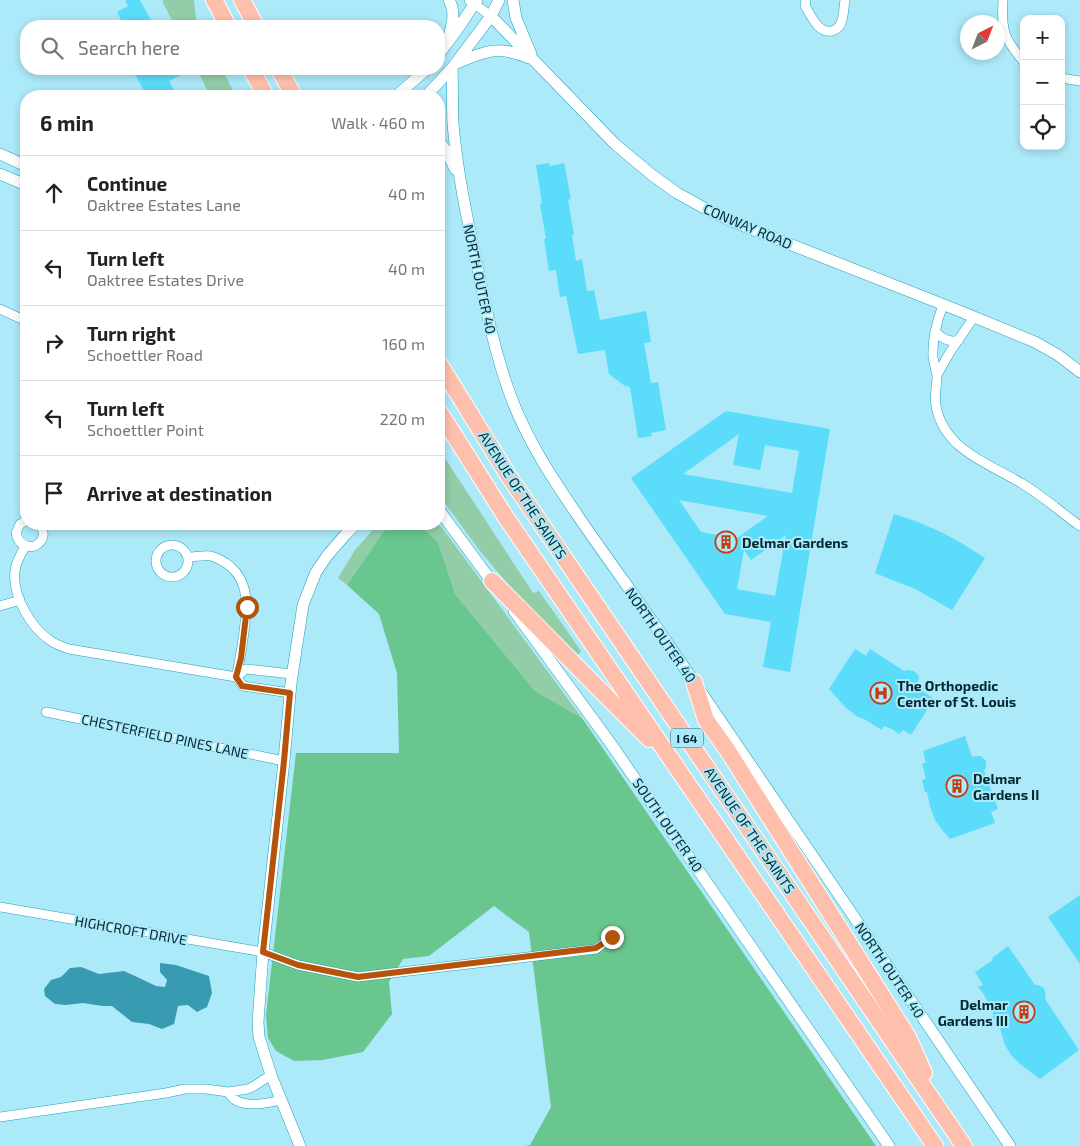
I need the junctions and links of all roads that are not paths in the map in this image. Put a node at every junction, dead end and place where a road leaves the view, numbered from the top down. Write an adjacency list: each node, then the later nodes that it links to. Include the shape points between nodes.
1 (214, 0): 11 (highway)
2 (242, 0): 12 (highway)
3 (449, 0): 13 (street, via 453,20)
4 (499, 0): 10 (street)
5 (513, 0): 15 (street, via 516,18)
6 (806, 0): 7 (street, via 805,6 814,22 830,31 840,26)
7 (845, 0)
8 (1003, 0): 16 (street, via 1003,30)
9 (474, 1): 10 (street, CONWAY ROAD); 13 (street)
10 (491, 16): 15 (street, CONWAY ROAD); 17 (street)
11 (225, 20)
12 (253, 20)
13 (448, 42): 14 (street)
14 (445, 46)
15 (534, 60): 17 (street, via 516,52 493,50); 33 (street, CONWAY ROAD, via 615,144 677,193 736,223)
16 (1022, 60)
17 (454, 66): 26 (street); 31 (street, NORTH OUTER 40, via 453,123)
18 (254, 75): 23 (highway)
19 (282, 75): 24 (highway)
20 (420, 75): 25 (street)
21 (1065, 79): 22 (street)
22 (1080, 81)
23 (263, 90)
24 (291, 90)
25 (403, 90)
26 (432, 90)
27 (445, 149): 31 (street)
28 (0, 154): 29 (street)
29 (20, 163)
30 (0, 174): 32 (street)
31 (459, 177): 55 (street, NORTH OUTER 40, via 487,315 511,398 525,430 561,492)
32 (20, 182)
33 (943, 305): 35 (street, CONWAY ROAD); 37 (street)
34 (0, 309): 36 (street)
35 (974, 317): 38 (street); 39 (street, CONWAY ROAD, via 1035,342)
36 (20, 318)
37 (935, 331): 38 (street, via 951,341); 41 (street, via 933,356)
38 (959, 340): 41 (street)
39 (1080, 372)
40 (445, 373): 66 (highway, AVENUE OF THE SAINTS / I 64, via 508,475)
41 (937, 375): 45 (street, via 936,406 948,435 975,458 1024,484)
42 (445, 421): 59 (highway, AVENUE OF THE SAINTS / I 64, via 505,516)
43 (445, 518): 50 (street, SOUTH OUTER 40)
44 (20, 524): 48 (street, via 16,533 19,542)
45 (1080, 526)
46 (43, 530): 48 (street, via 42,540 35,546)
47 (350, 530): 53 (street, via 316,572 303,605)
48 (25, 546): 51 (street, via 15,571)
49 (188, 557): 54 (street, via 220,559 236,572 242,582 247,607)
50 (492, 581): 59 (highway); 69 (street, SOUTH OUTER 40, via 611,744)
51 (20, 600): 52 (street); 54 (street, via 28,618 39,631 69,649)
52 (0, 606)
53 (292, 674): 54 (street, via 246,669); 56 (street)
54 (236, 677): 56 (street, via 242,686)
55 (694, 682): 66 (highway, via 706,720 908,1037); 72 (street, NORTH OUTER 40)
56 (290, 693): 58 (street)
57 (46, 712): 58 (street, CHESTERFIELD PINES LANE)
58 (284, 761): 62 (street)
59 (674, 763): 70 (highway, AVENUE OF THE SAINTS / I 64)
60 (0, 907): 62 (street, HIGHCROFT DRIVE)
61 (612, 937): 62 (street, HIGHCROFT DRIVE, via 596,948 358,977 298,965)
62 (263, 952): 63 (street, via 258,1022 259,1037)
63 (271, 1075): 64 (street, via 254,1086); 65 (street)
64 (228, 1092): 65 (street, via 244,1103); 67 (street, via 185,1089)
65 (281, 1100): 68 (street)
66 (940, 1110): 71 (highway, AVENUE OF THE SAINTS / I 64)
67 (0, 1118)
68 (300, 1146)
69 (889, 1146)
70 (936, 1146)
71 (964, 1146)
72 (1010, 1146)

